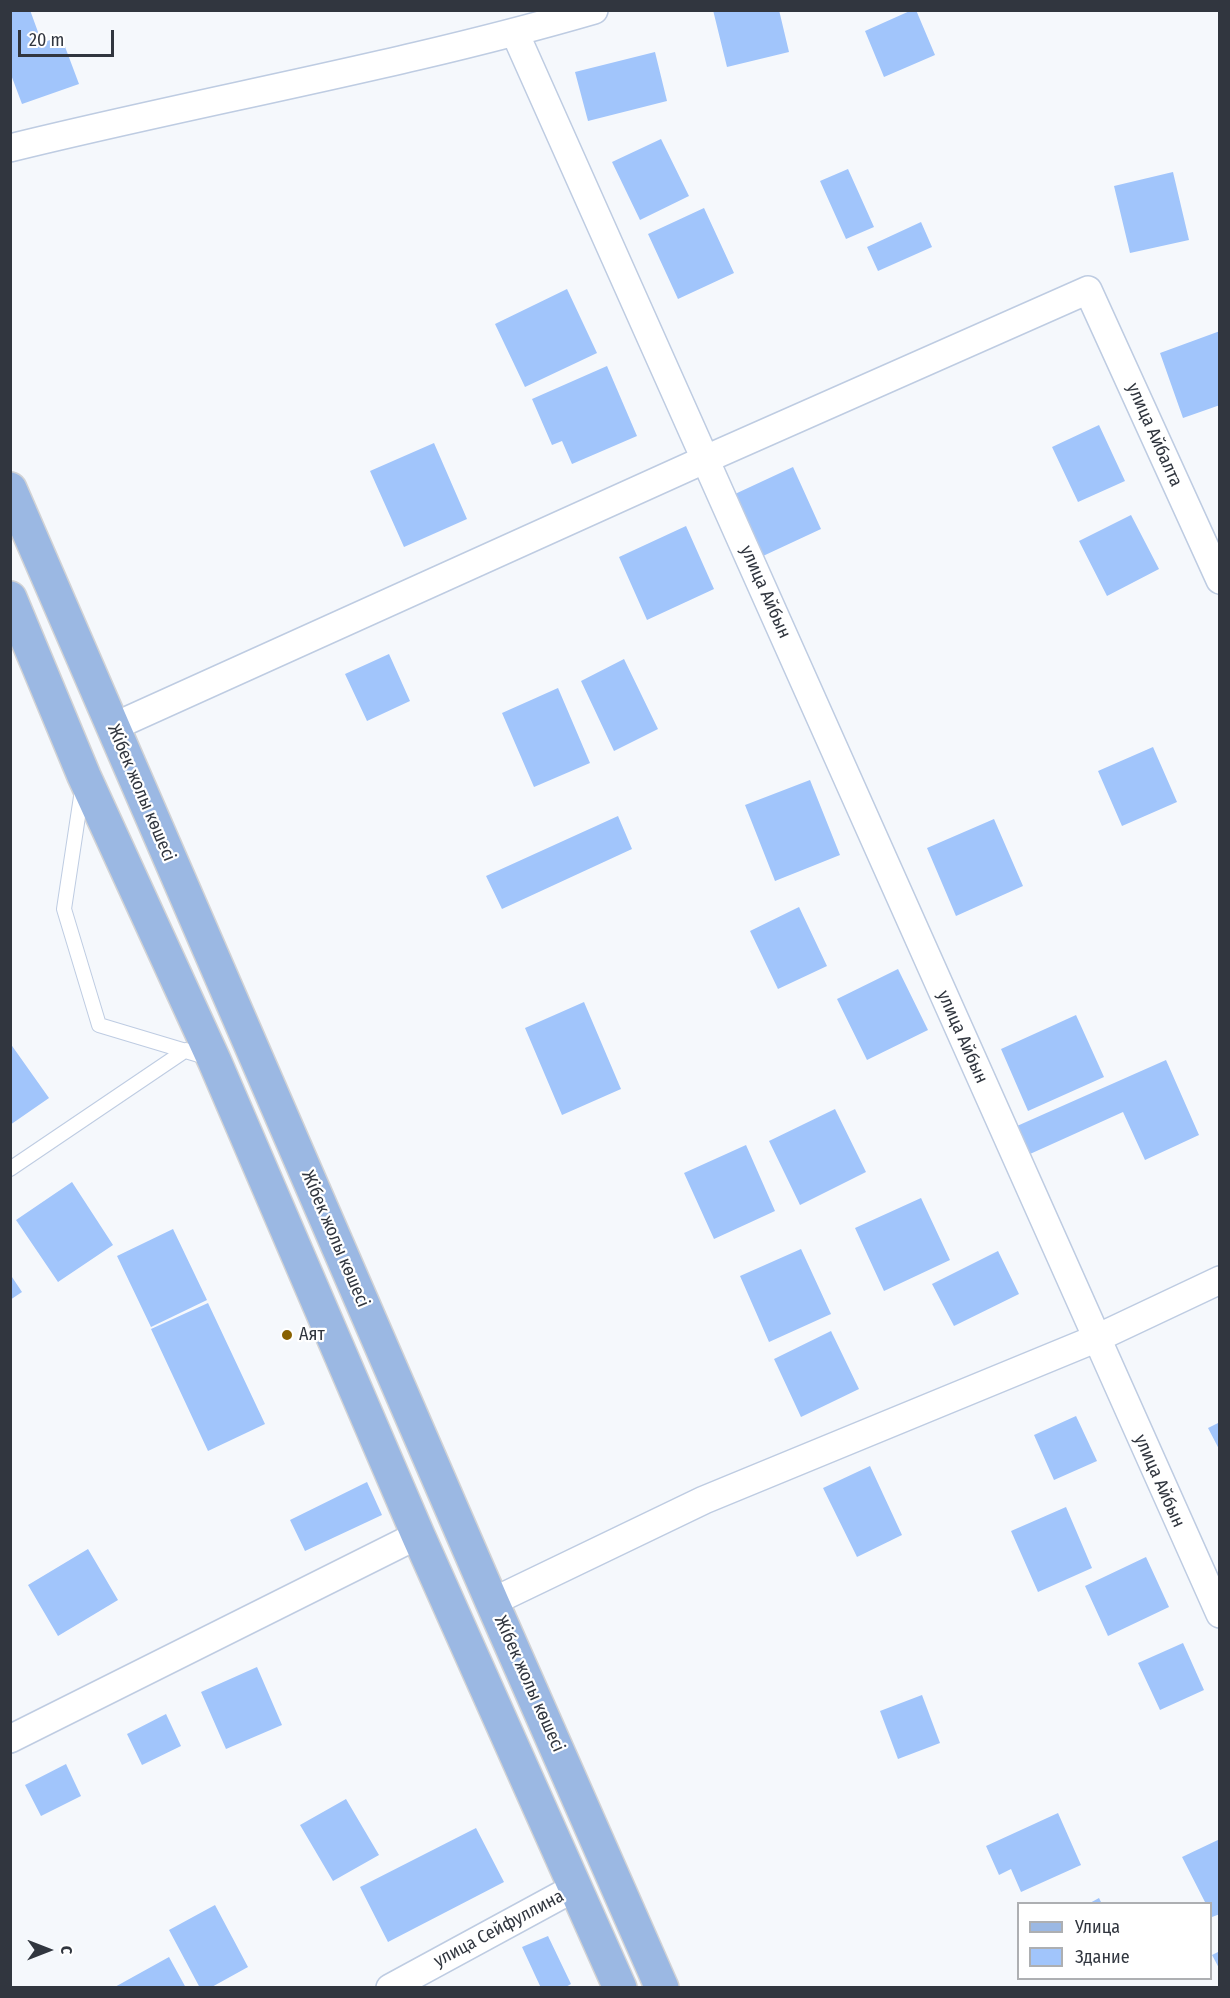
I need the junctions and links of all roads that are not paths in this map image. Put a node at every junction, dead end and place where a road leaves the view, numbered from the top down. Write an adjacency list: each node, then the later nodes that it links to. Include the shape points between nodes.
1 (594, 10): 2 (street)
2 (515, 33): 3 (street); 4 (street, улица Айбын)
3 (10, 148)
4 (706, 459): 6 (street, улица Айбалта, via 1088,290); 8 (street); 13 (street, улица Айбын)
5 (10, 489): 8 (main road, Жібек жолы көшесі)
6 (1220, 580)
7 (10, 598): 9 (main road)
8 (112, 727): 15 (main road, Жібек жолы көшесі)
9 (84, 776): 10 (main road); 10 (lane, via 64,909 99,1024)
10 (200, 1055): 11 (lane); 14 (main road)
11 (10, 1169)
12 (1220, 1280): 13 (street)
13 (1095, 1339): 15 (street, via 704,1500); 16 (street, улица Айбын)
14 (418, 1535): 17 (street); 18 (main road)
15 (492, 1602): 21 (main road, Жібек жолы көшесі)
16 (1220, 1614)
17 (10, 1739)
18 (576, 1887): 19 (street, улица Сейфуллина); 20 (main road)
19 (390, 1988)
20 (620, 1988)
21 (662, 1988)

